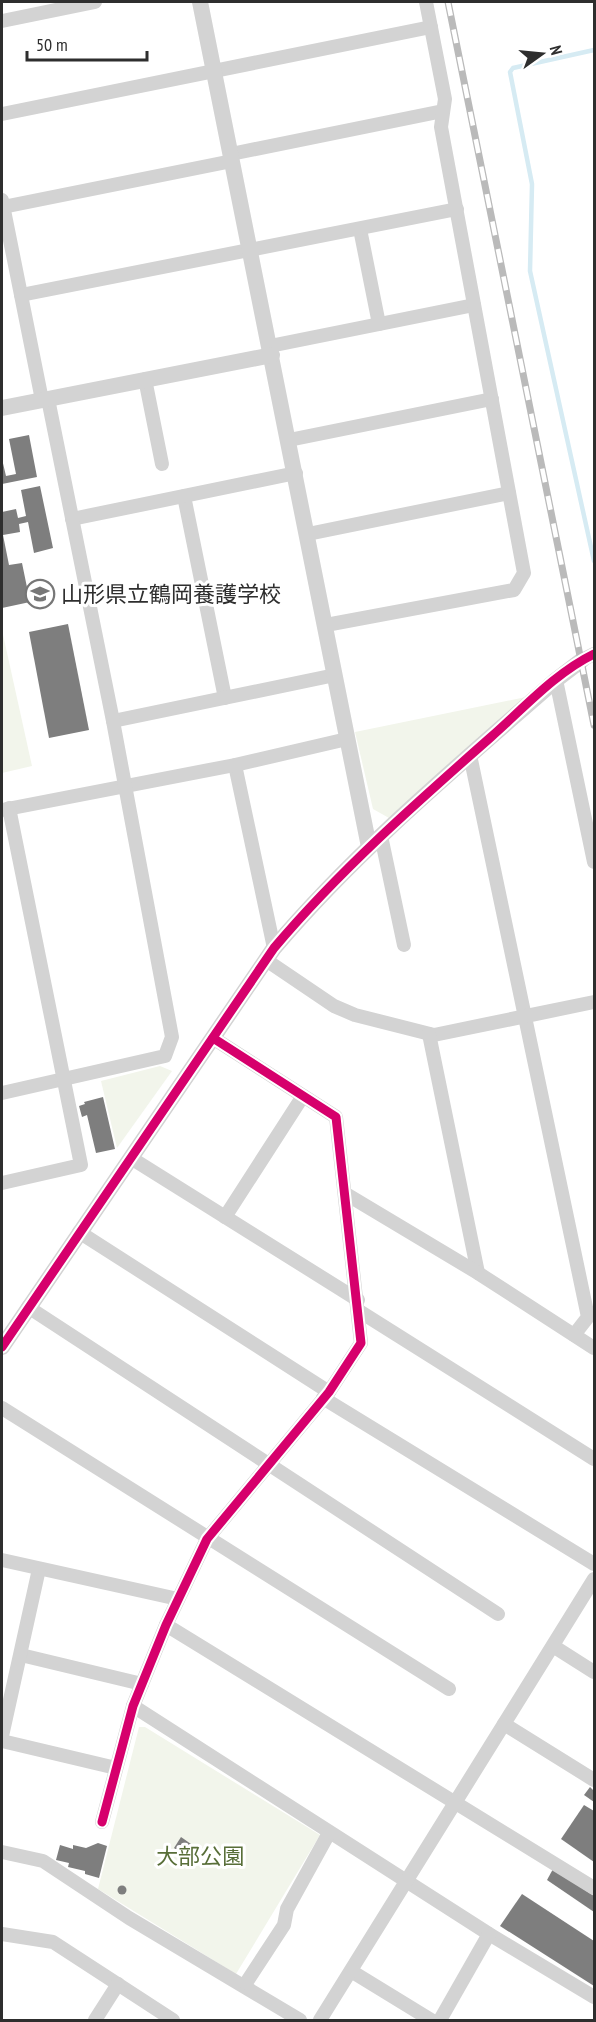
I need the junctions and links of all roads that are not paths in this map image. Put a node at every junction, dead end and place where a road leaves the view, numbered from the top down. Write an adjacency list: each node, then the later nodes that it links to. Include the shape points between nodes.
1 (95, 2): 4 (street)
2 (200, 2): 6 (street)
3 (426, 2): 5 (street)
4 (2, 21)
5 (431, 27): 6 (street); 7 (street, via 445,99)
6 (214, 71): 8 (street); 9 (street)
7 (443, 111): 9 (street); 11 (street, via 441,127)
8 (2, 114)
9 (231, 157): 10 (street); 13 (street)
10 (2, 202): 14 (street)
11 (457, 209): 12 (street); 15 (street)
12 (360, 229): 13 (street); 16 (street)
13 (250, 251): 14 (street); 17 (street)
14 (21, 296): 20 (street)
15 (474, 305): 16 (street); 19 (street)
16 (379, 324): 17 (street)
17 (271, 350): 18 (street); 22 (street)
18 (144, 379): 20 (street); 23 (street)
19 (492, 399): 22 (street); 25 (street)
20 (45, 400): 21 (street); 27 (street)
21 (2, 408)
22 (289, 440): 24 (street)
23 (162, 464)
24 (296, 473): 26 (street); 28 (street)
25 (509, 493): 28 (street); 29 (street, via 524,573 514,590)
26 (184, 496): 27 (street); 33 (street)
27 (72, 519): 34 (street)
28 (308, 534): 29 (street)
29 (326, 625): 31 (street)
30 (588, 657): 32 (street)
31 (335, 675): 33 (street); 35 (street)
32 (556, 680): 36 (street); 41 (street)
33 (225, 698): 34 (street)
34 (113, 721): 38 (street)
35 (347, 740): 37 (street); 40 (street)
36 (470, 755): 40 (street); 45 (street)
37 (235, 765): 38 (street); 43 (street)
38 (123, 785): 39 (street); 48 (street, via 172,1037 165,1056)
39 (5, 809): 48 (street)
40 (375, 841): 42 (street); 43 (street)
41 (594, 862)
42 (404, 945)
43 (270, 954): 46 (street, via 344,1011); 47 (street)
44 (594, 1002): 45 (street)
45 (523, 1017): 46 (street); 59 (street, via 588,1317)
46 (429, 1034): 56 (street)
47 (213, 1038): 50 (street); 51 (street)
48 (64, 1081): 49 (street); 52 (street, via 81,1165)
49 (2, 1093)
50 (303, 1096): 53 (street, via 336,1117); 54 (street)
51 (131, 1158): 54 (street); 55 (street)
52 (2, 1184)
53 (346, 1194): 56 (street); 57 (street)
54 (225, 1217): 57 (street)
55 (79, 1232): 58 (street); 62 (street)
56 (478, 1273): 59 (street)
57 (358, 1306): 62 (street, via 362,1343); 64 (street)
58 (28, 1307): 60 (street); 65 (street)
59 (573, 1335): 61 (street)
60 (2, 1347)
61 (594, 1348)
62 (326, 1395): 65 (street); 68 (street)
63 (2, 1408): 66 (street)
64 (594, 1459)
65 (268, 1465): 66 (street); 72 (street)
66 (207, 1539): 71 (street); 78 (street)
67 (2, 1560): 69 (street)
68 (594, 1564)
69 (39, 1569): 71 (street); 75 (street)
70 (594, 1579): 74 (street)
71 (178, 1599): 73 (street)
72 (498, 1614)
73 (166, 1625): 77 (street); 85 (street)
74 (553, 1646): 76 (street); 80 (street)
75 (21, 1655): 77 (street); 81 (street)
76 (594, 1672)
77 (141, 1683): 79 (street)
78 (449, 1689)
79 (133, 1706): 83 (street); 87 (street)
80 (504, 1724): 84 (street); 85 (street)
81 (2, 1736)
82 (2, 1741): 83 (street)
83 (116, 1768): 86 (street)
84 (594, 1780)
85 (455, 1803): 89 (street); 90 (street)
86 (102, 1822)
87 (329, 1833): 89 (street); 94 (street, via 287,1909 284,1925)
88 (2, 1852): 99 (street, via 43,1861 129,1918)
89 (406, 1881): 92 (street); 93 (street)
90 (594, 1888)
91 (2, 1934): 95 (street, via 53,1942)
92 (489, 1934): 96 (street); 102 (street)
93 (351, 1971): 100 (street); 101 (street)
94 (246, 1983)
95 (118, 1984): 97 (street); 98 (street)
96 (594, 1997)
97 (95, 2020)
98 (173, 2020)
99 (300, 2020)
100 (320, 2020)
101 (431, 2020)
102 (440, 2020)

